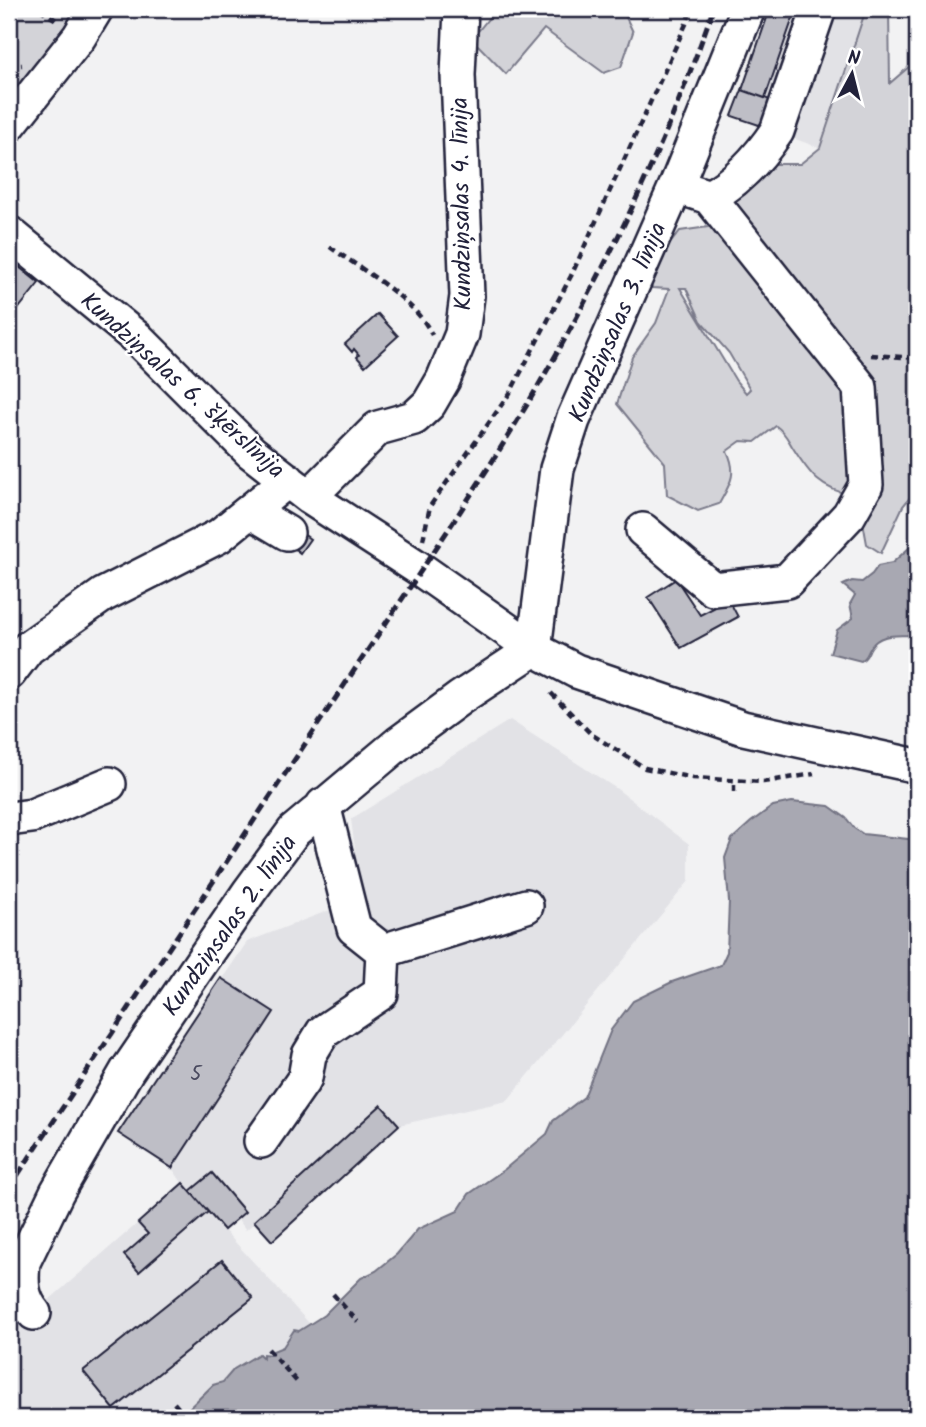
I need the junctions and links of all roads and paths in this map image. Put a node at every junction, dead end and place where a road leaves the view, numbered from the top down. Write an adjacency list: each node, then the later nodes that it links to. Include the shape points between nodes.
1 (96, 9): 6 (street)
2 (461, 9): 12 (street, Kundziņsalas 4. līnija, via 458,75 467,296 462,334 429,404 414,418 378,428)
3 (691, 9): 16 (path, via 571,276 510,393 430,506)
4 (748, 9): 7 (street, Kundziņsalas 3. līnija)
5 (819, 9): 8 (street, via 777,131 747,170)
6 (9, 125)
7 (676, 186): 8 (street); 17 (street, Kundziņsalas 3. līnija, via 587,388 557,469)
8 (709, 197): 14 (street, via 860,387 866,485 849,515 787,581 713,589)
9 (9, 233): 12 (street, Kundziņsalas 6. šķērslīnija, via 138,339 250,452)
10 (331, 247): 11 (path, via 398,296 426,323)
11 (433, 338)
12 (298, 488): 13 (street, Kundziņsalas 4. līnija); 17 (street, Kundziņsalas 6. šķērslīnija)
13 (250, 511): 15 (street); 18 (street, Kundziņsalas 4. līnija, via 219,536 103,595 28,648)
14 (643, 530)
15 (287, 533)
16 (423, 541)
17 (534, 649): 20 (street, Kundziņsalas 6. šķērslīnija, via 576,671 743,728); 25 (street, Kundziņsalas 2. līnija, via 399,743)
18 (9, 673)
19 (548, 690): 22 (path, via 591,734 645,768)
20 (917, 766)
21 (823, 770): 22 (path, via 763,782)
22 (734, 780): 24 (path)
23 (109, 784): 26 (street, via 32,816)
24 (734, 792)
25 (323, 805): 28 (street, via 354,928); 30 (street, Kundziņsalas 2. līnija, via 294,831 249,892 127,1071)
26 (9, 819)
27 (526, 906): 28 (street)
28 (383, 951): 29 (street, via 381,993 323,1032 309,1055 305,1078)
29 (261, 1142)
30 (16, 1269): 32 (street, via 26,1304)
31 (333, 1294): 33 (path)
32 (34, 1313)
33 (358, 1322)
34 (268, 1349): 35 (path)
35 (298, 1383)
36 (174, 1403): 37 (path)
37 (187, 1418)

